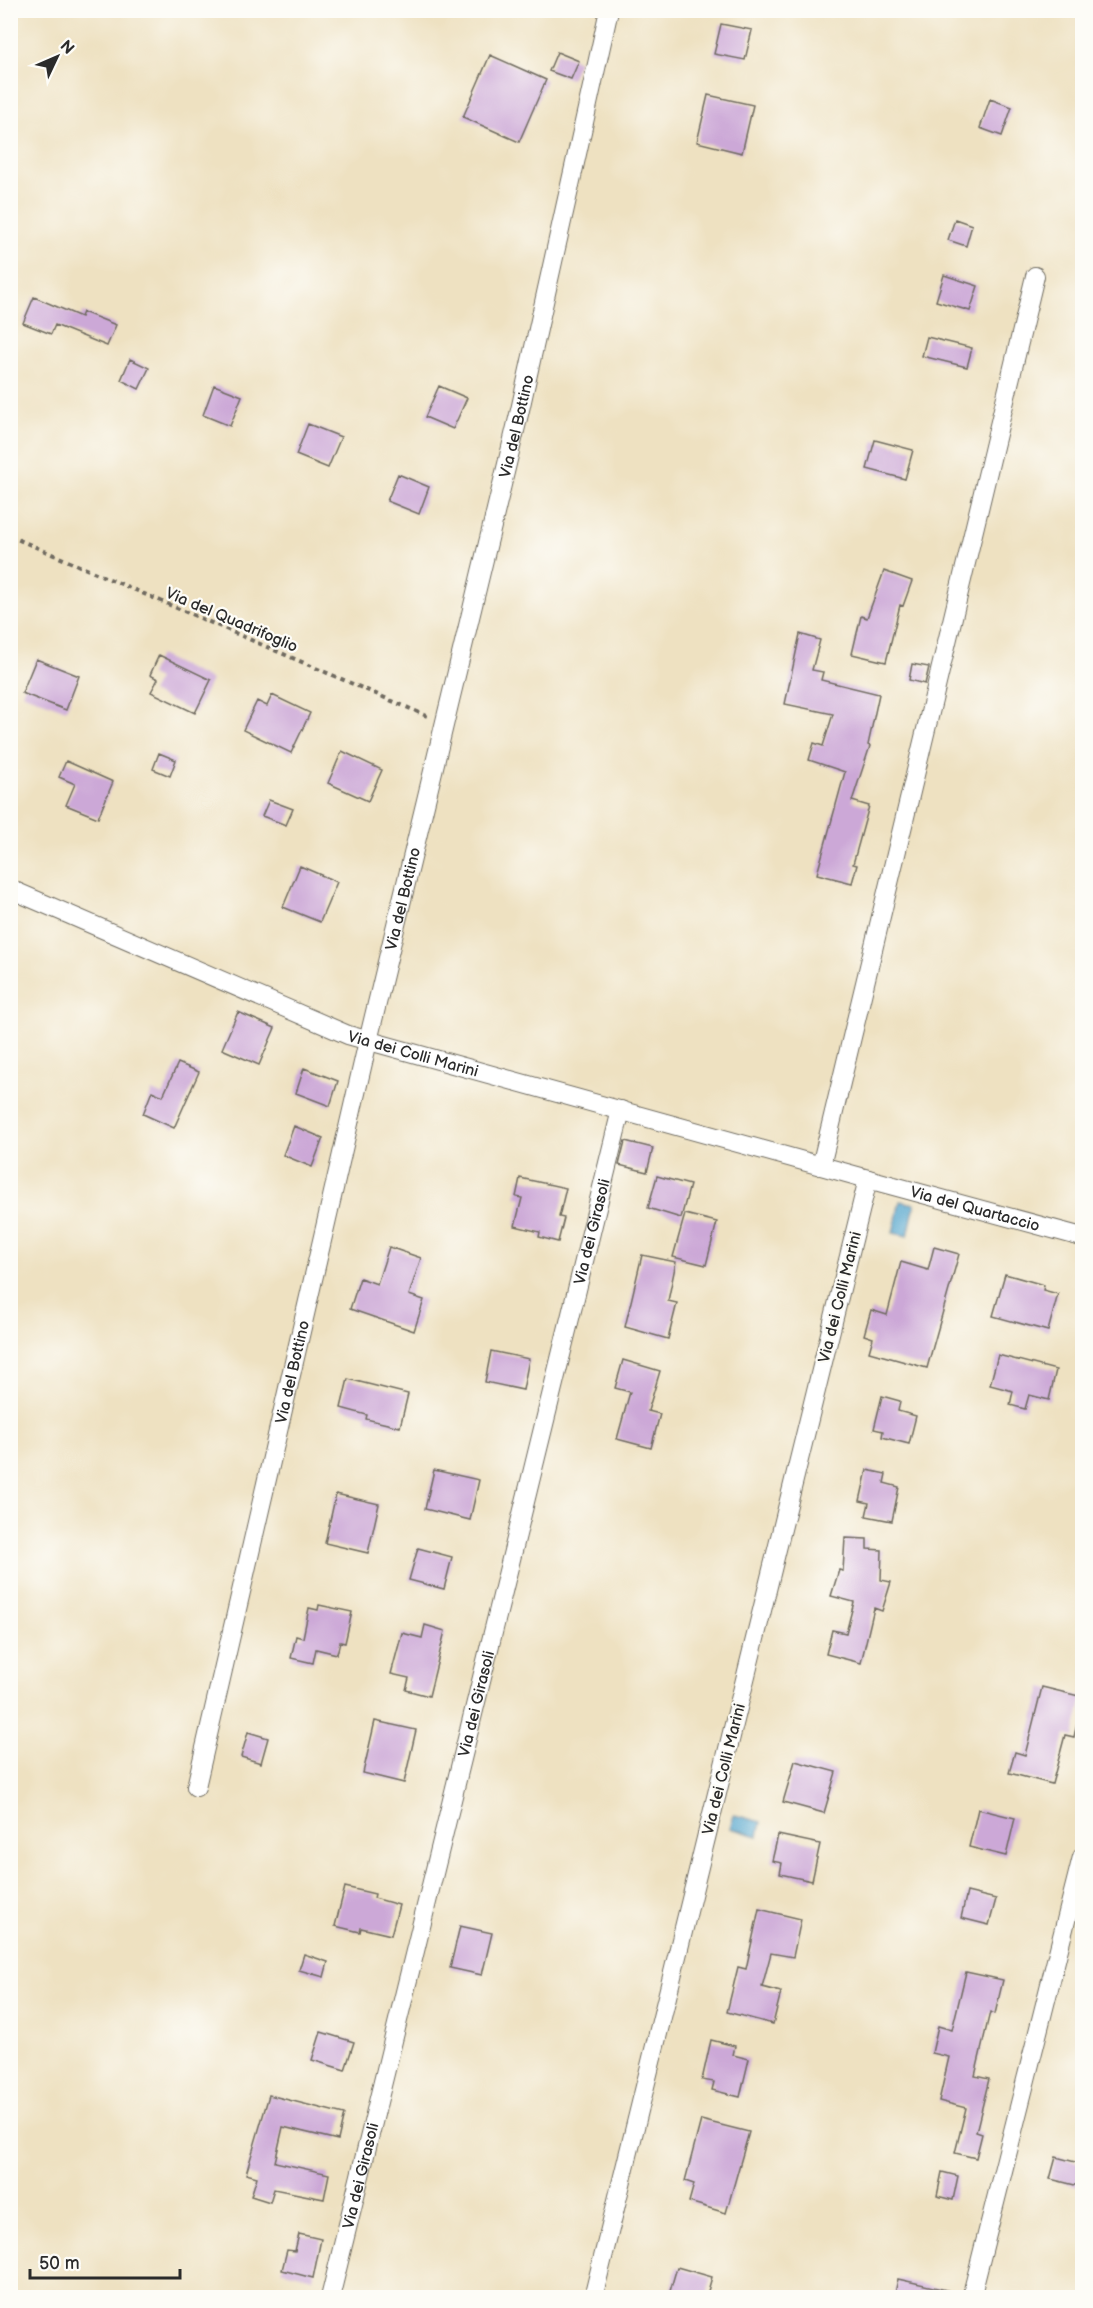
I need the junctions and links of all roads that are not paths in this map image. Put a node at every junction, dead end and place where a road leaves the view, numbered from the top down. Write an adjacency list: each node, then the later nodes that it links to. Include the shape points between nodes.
1 (609, 10): 4 (street, Via del Bottino, via 519,410)
2 (1035, 276): 6 (street)
3 (10, 889): 4 (street, Via dei Colli Marini)
4 (368, 1041): 5 (street, Via dei Colli Marini); 9 (street, Via del Bottino)
5 (621, 1110): 6 (street, Via dei Colli Marini); 11 (street, Via dei Girasoli)
6 (821, 1166): 7 (street, Via dei Colli Marini)
7 (868, 1179): 8 (street, Via del Quartaccio); 12 (street, Via dei Colli Marini)
8 (1083, 1238)
9 (196, 1787)
10 (1083, 1857): 13 (street)
11 (330, 2298)
12 (593, 2298)
13 (971, 2298)

